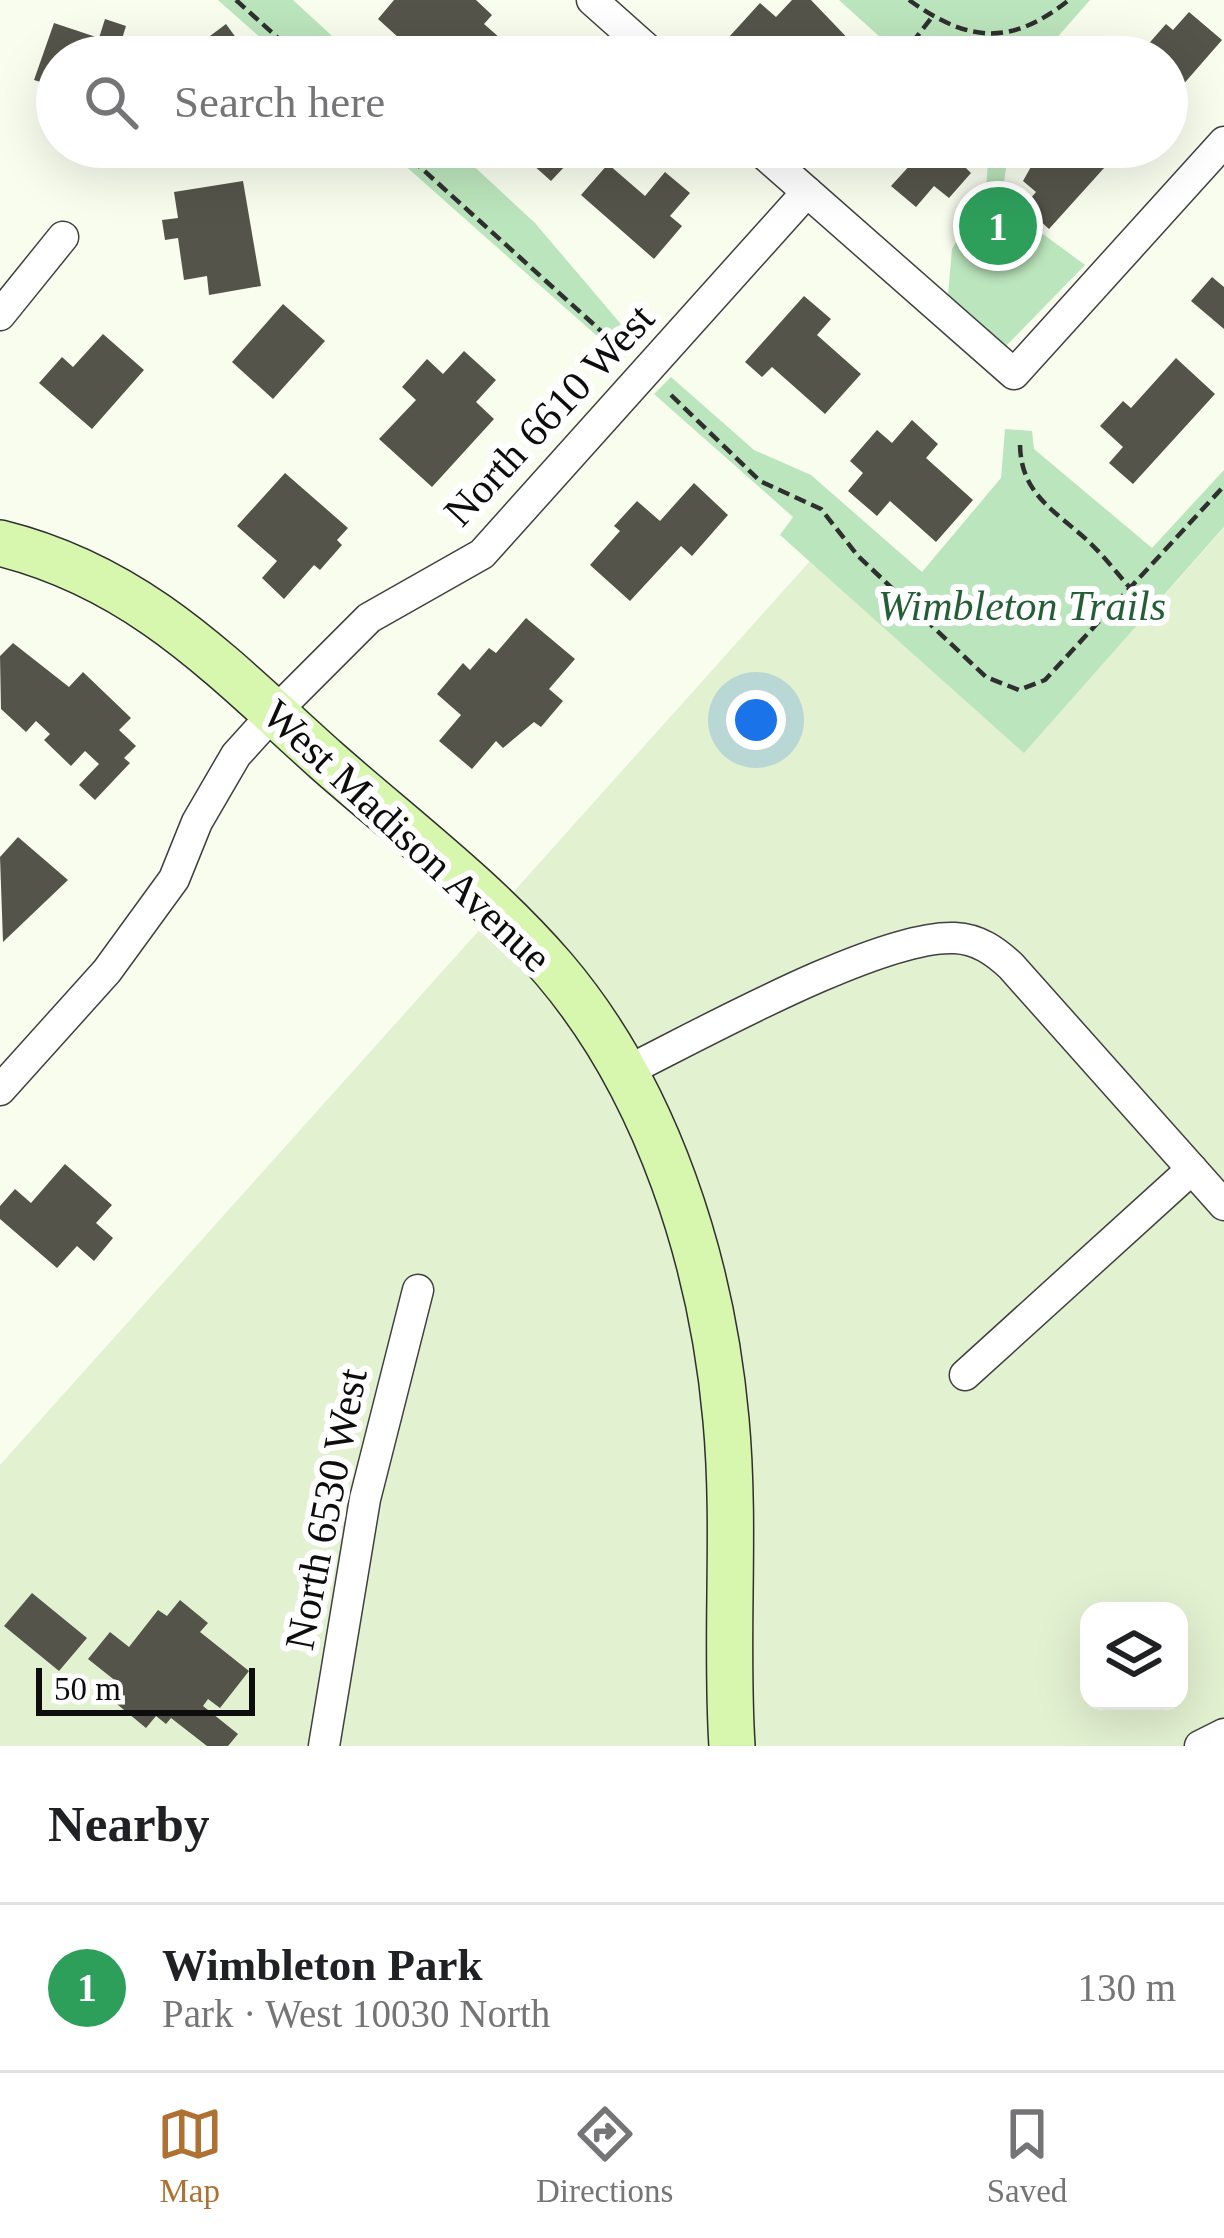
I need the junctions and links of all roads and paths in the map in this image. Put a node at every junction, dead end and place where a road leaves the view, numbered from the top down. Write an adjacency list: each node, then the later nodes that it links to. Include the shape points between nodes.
1 (236, 0): 6 (path)
2 (592, 0): 7 (street)
3 (909, 0): 5 (path)
4 (1070, 0): 5 (path, via 1018,33 975,34)
5 (932, 17): 8 (path)
6 (276, 36)
7 (632, 36)
8 (917, 36)
9 (1224, 142): 13 (street, via 1014,374)
10 (421, 168): 16 (path)
11 (792, 168): 13 (street)
12 (819, 168): 13 (path)
13 (811, 179): 22 (street, North 6610 West, via 482,554 369,618)
14 (63, 237): 15 (street)
15 (0, 315)
16 (622, 350)
17 (671, 395): 21 (path, via 760,481 821,509 858,556 986,677 1019,690 1045,680)
18 (1020, 445): 21 (path, via 1020,470 1039,501)
19 (1224, 486): 21 (path)
20 (0, 543): 22 (street, West Madison Avenue, via 51,556 178,625)
21 (1131, 589)
22 (274, 712): 23 (street, West Madison Avenue, via 534,947); 24 (street, North 6610 West, via 236,755 173,879 107,971)
23 (623, 1073): 25 (street, via 813,981 958,938 987,946 1012,966); 31 (street, West Madison Avenue, via 682,1211 719,1364 730,1482)
24 (0, 1090)
25 (1192, 1169): 26 (street); 28 (street)
26 (1224, 1205)
27 (418, 1290): 30 (street, North 6530 West, via 365,1499)
28 (965, 1375)
29 (1224, 1734): 32 (street)
30 (324, 1746)
31 (732, 1746)
32 (1200, 1746)

